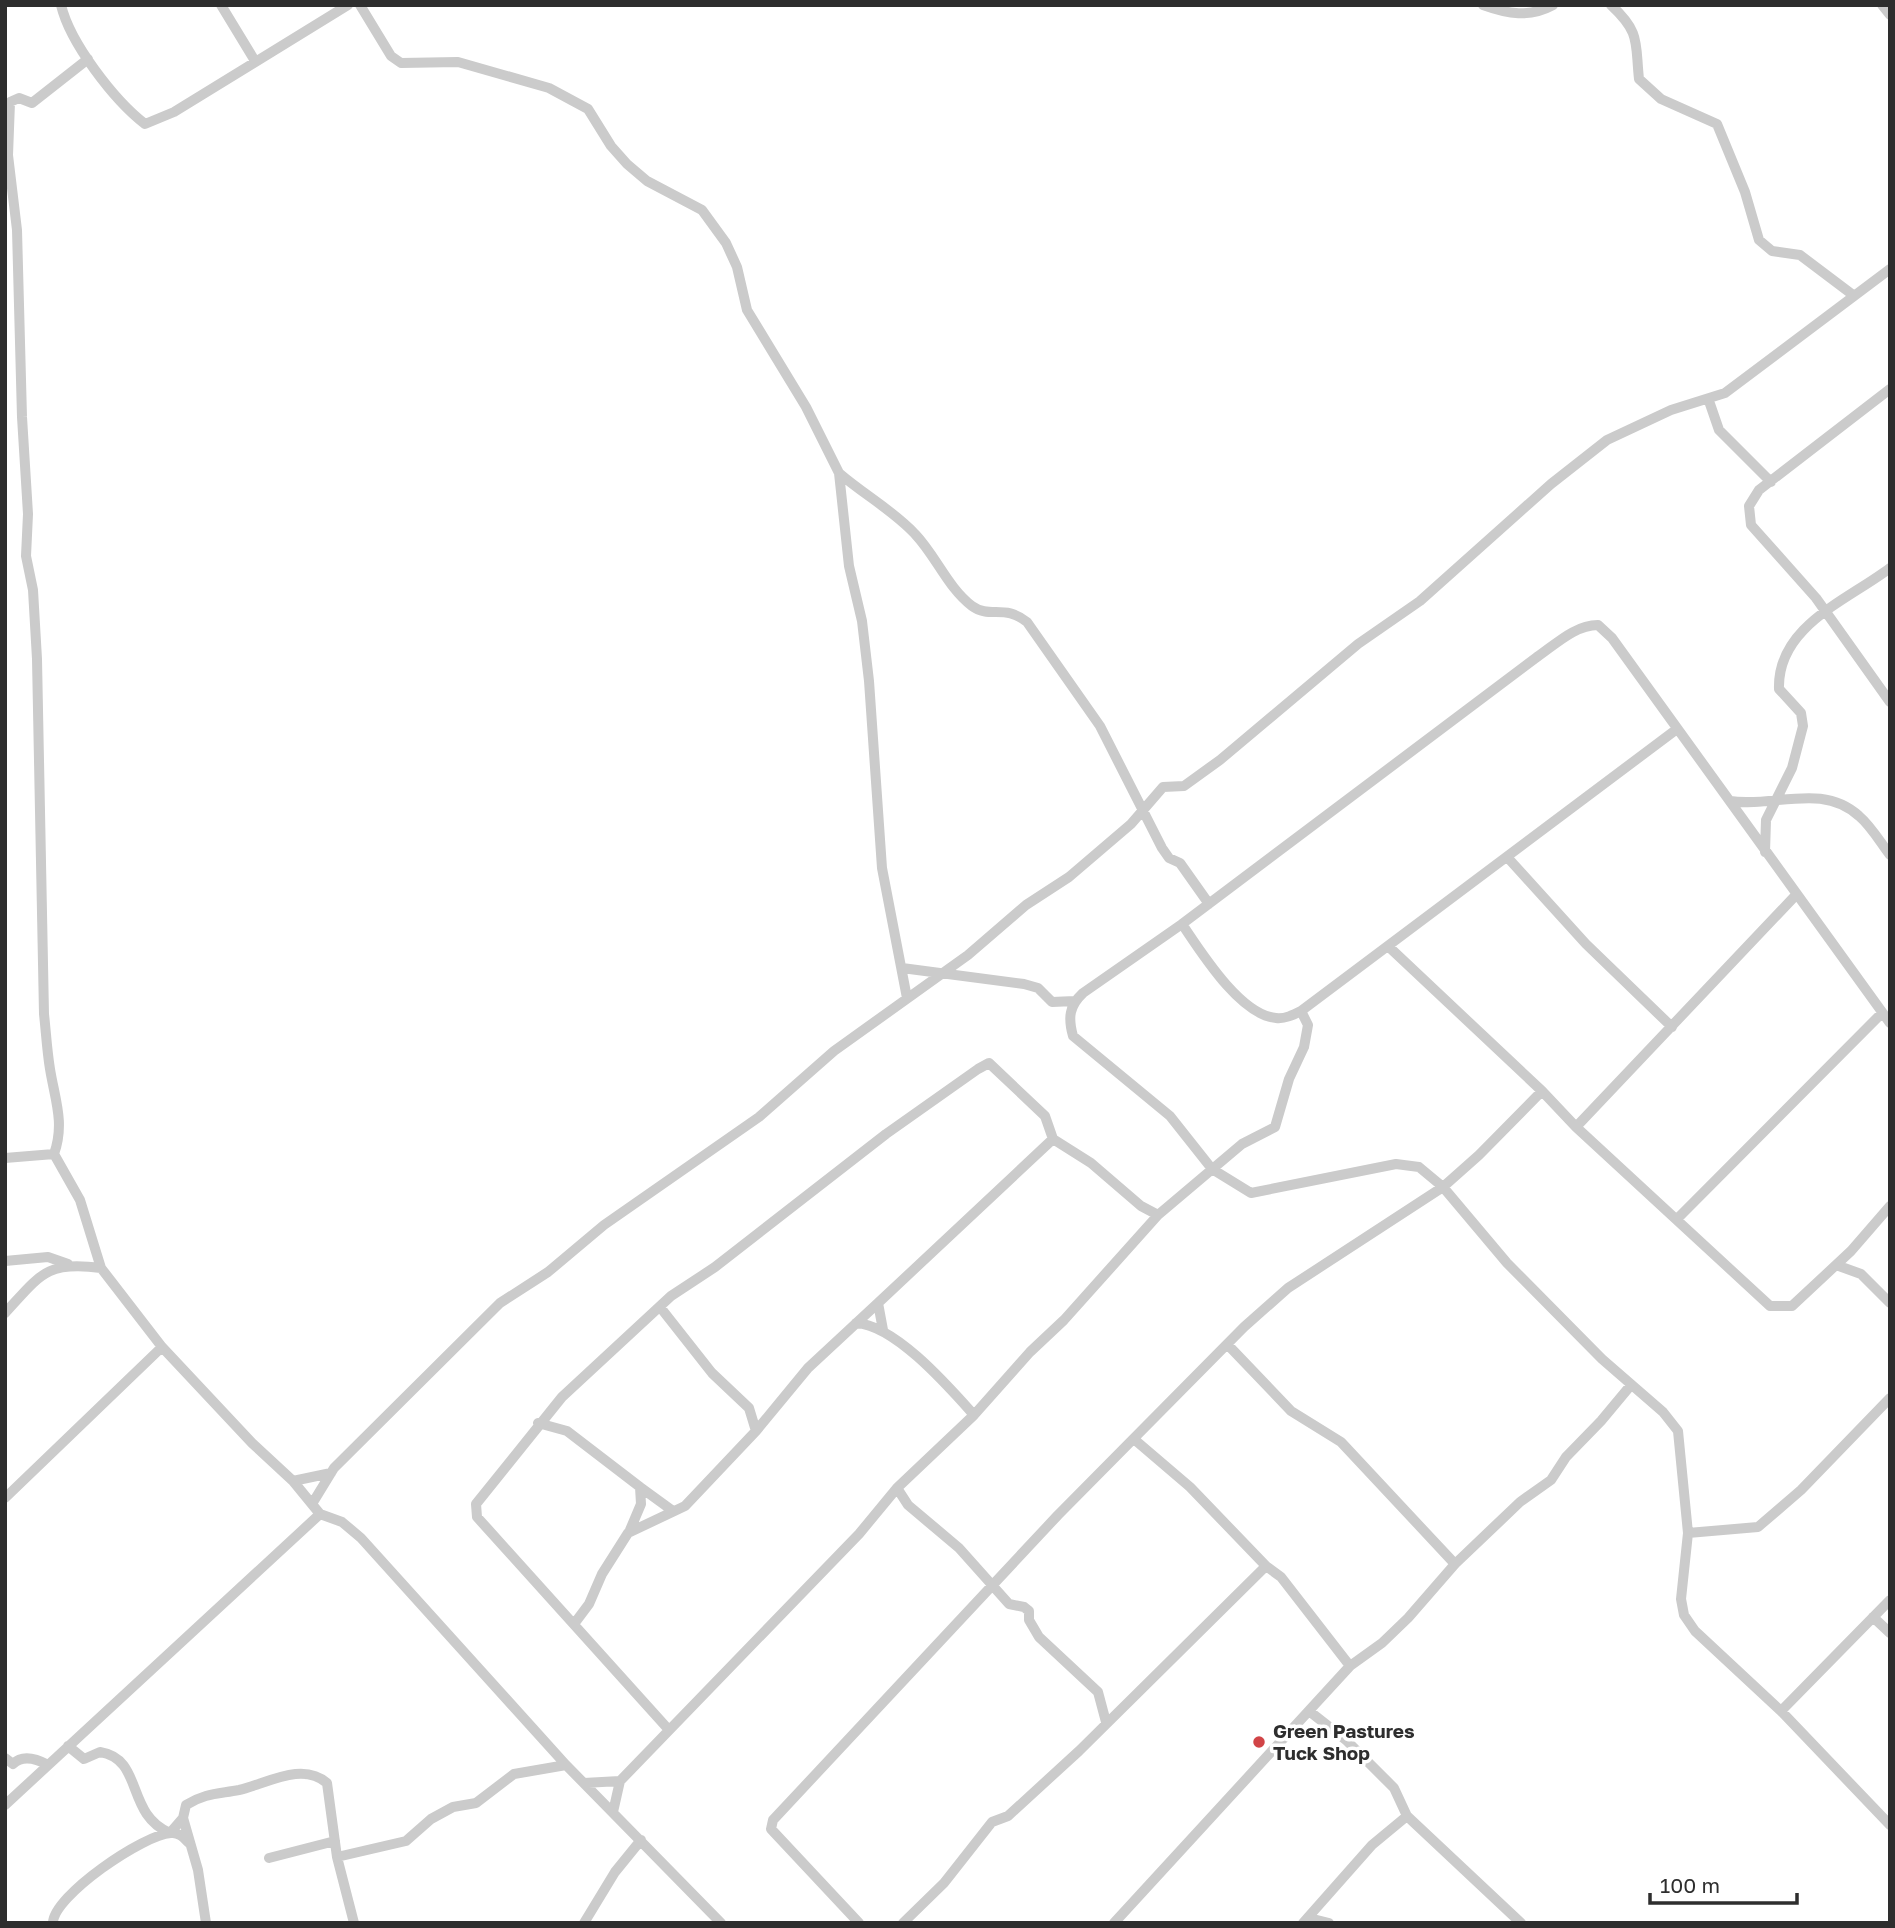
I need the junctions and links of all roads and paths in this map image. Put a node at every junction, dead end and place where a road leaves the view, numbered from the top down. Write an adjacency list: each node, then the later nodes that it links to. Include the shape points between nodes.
1 (61, 5): 10 (street)
2 (221, 5): 11 (street)
3 (348, 5): 11 (street)
4 (360, 5): 17 (street, via 391,56 401,63 458,62 549,88 588,109 611,146 637,173 702,210 737,267 747,310 806,407)
5 (1483, 5): 6 (street, via 1510,15)
6 (1553, 5)
7 (1611, 5): 14 (street, via 1634,32 1639,79 1687,114 1717,124 1759,240 1772,251 1800,255)
8 (1882, 5): 9 (street)
9 (1890, 15)
10 (88, 59): 11 (street, via 145,124 174,112); 12 (street, via 32,103 19,98 10,102)
11 (256, 61)
12 (9, 206): 48 (street, via 17,230 26,556 37,659 44,1014 60,1115)
13 (1890, 269): 14 (street)
14 (1853, 295): 16 (street)
15 (1890, 389): 18 (street)
16 (1709, 401): 18 (street, via 1719,430); 27 (street, via 1671,410 1607,440 1419,601 1358,644 1220,760 1184,786 1163,787)
17 (839, 473): 27 (street, via 917,536 969,604 981,612 1017,614 1027,622 1100,726); 35 (street, via 849,566 868,669 882,868)
18 (1771, 482): 21 (street, via 1749,506 1751,524)
19 (1890, 568): 20 (street)
20 (1841, 599): 21 (street); 22 (street)
21 (1822, 609): 22 (street); 26 (street, via 1790,646 1781,664 1779,689 1801,713 1803,726 1792,768)
22 (1837, 626): 23 (street)
23 (1890, 702)
24 (1677, 729): 25 (street); 30 (street); 32 (street, via 1612,638 1598,625 1587,625 1537,657)
25 (1730, 801): 26 (street); 28 (street)
26 (1773, 802): 28 (street, via 1766,820); 29 (street, via 1815,797 1843,805 1859,816)
27 (1145, 810): 32 (street, via 1162,848 1180,863); 36 (street, via 1069,877)
28 (1765, 852): 31 (street)
29 (1890, 855)
30 (1508, 858): 34 (street); 44 (street, via 1586,944)
31 (1795, 896): 41 (street); 44 (street)
32 (1209, 904): 33 (street)
33 (1182, 924): 38 (street); 40 (street, via 1239,998 1262,1015 1277,1019)
34 (1389, 947): 40 (street); 45 (street)
35 (902, 968): 36 (street); 37 (street)
36 (938, 975): 37 (street); 39 (street, via 967,974 1024,984 1038,988)
37 (907, 998): 75 (street, via 834,1051 759,1117 500,1303)
38 (1075, 1000): 39 (street); 42 (street)
39 (1052, 1002): 42 (street)
40 (1301, 1011): 50 (street, via 1308,1026 1304,1047 1275,1127 1242,1144)
41 (1882, 1013): 43 (street); 54 (street)
42 (1068, 1019): 50 (street, via 1073,1036 1170,1116)
43 (1890, 1023)
44 (1672, 1027): 46 (street)
45 (1542, 1091): 46 (street); 51 (street)
46 (1576, 1127): 54 (street)
47 (1053, 1139): 53 (street); 59 (street); 61 (street, via 1045,1116 989,1063 895,1128)
48 (54, 1154): 49 (street); 58 (street, via 80,1200)
49 (5, 1158)
50 (1212, 1169): 51 (street, via 1251,1193 1396,1164 1419,1167); 53 (street)
51 (1443, 1187): 65 (street, via 1288,1288); 67 (street, via 1507,1263)
52 (1890, 1206): 57 (street)
53 (1158, 1215): 70 (street)
54 (1677, 1219): 57 (street, via 1774,1308 1792,1306)
55 (5, 1261): 56 (street, via 48,1258)
56 (71, 1265): 58 (street); 62 (street, via 54,1267)
57 (1836, 1265): 60 (street, via 1861,1274)
58 (101, 1268): 66 (street)
59 (878, 1303): 63 (street); 64 (street)
60 (1890, 1303)
61 (660, 1307): 69 (street); 73 (street, via 712,1373 749,1408)
62 (5, 1313)
63 (856, 1323): 64 (street, via 871,1323); 73 (street, via 808,1368)
64 (883, 1330): 70 (street)
65 (1227, 1345): 74 (street); 85 (street, via 1291,1411 1341,1442)
66 (162, 1347): 76 (street); 79 (street)
67 (1631, 1385): 84 (street, via 1678,1431); 85 (street, via 1551,1480 1520,1502)
68 (1890, 1398): 84 (street, via 1801,1490 1758,1527)
69 (556, 1403): 71 (street); 72 (street)
70 (974, 1415): 78 (street)
71 (538, 1423): 72 (street); 90 (street, via 476,1504 477,1517)
72 (562, 1428): 77 (street)
73 (756, 1431): 81 (street, via 685,1506)
74 (1135, 1440): 86 (street, via 1190,1487); 87 (street)
75 (331, 1473): 76 (street); 80 (street)
76 (293, 1480): 80 (street)
77 (640, 1486): 81 (street); 83 (street, via 641,1504)
78 (897, 1488): 87 (street, via 908,1505 959,1548); 96 (street, via 859,1534)
79 (5, 1498)
80 (312, 1504): 82 (street)
81 (673, 1511): 83 (street)
82 (320, 1514): 97 (street); 100 (street, via 342,1522 361,1538)
83 (628, 1533): 90 (street)
84 (1688, 1533): 94 (street, via 1681,1599 1684,1615 1695,1631)
85 (1455, 1564): 92 (street, via 1400,1626)
86 (1266, 1566): 92 (street, via 1281,1577); 95 (street)
87 (993, 1587): 95 (street, via 1009,1604 1029,1611 1039,1637 1098,1692); 120 (street, via 773,1820 771,1829)
88 (1890, 1600): 89 (street)
89 (1873, 1617): 91 (street); 94 (street)
90 (574, 1624): 96 (street)
91 (1890, 1633)
92 (1350, 1666): 93 (street)
93 (1309, 1711): 105 (street, via 1394,1788); 122 (street)
94 (1781, 1712): 107 (street)
95 (1106, 1722): 121 (street, via 1008,1816 992,1822 944,1883)
96 (669, 1730): 101 (street)
97 (68, 1746): 99 (street); 108 (street, via 84,1759 100,1752 118,1758 148,1819)
98 (5, 1758): 99 (street, via 13,1764 30,1758)
99 (48, 1765): 103 (street)
100 (566, 1765): 102 (street); 112 (street, via 514,1774 476,1803 453,1807 431,1819 406,1841)
101 (620, 1781): 102 (street); 104 (street)
102 (584, 1783): 104 (street)
103 (5, 1805)
104 (613, 1812): 109 (street)
105 (1407, 1816): 114 (street, via 1372,1844); 124 (street)
106 (183, 1818): 108 (street); 110 (street, via 186,1805 202,1795 309,1773 327,1783); 111 (street)
107 (1890, 1825)
108 (170, 1833): 111 (street); 115 (street, via 108,1862 56,1911)
109 (641, 1840): 118 (street); 119 (street)
110 (335, 1841): 112 (street); 113 (street)
111 (189, 1843): 116 (street)
112 (337, 1857): 117 (street)
113 (269, 1858)
114 (1306, 1920): 123 (street)
115 (53, 1923)
116 (206, 1923)
117 (354, 1923)
118 (584, 1923)
119 (721, 1923)
120 (859, 1923)
121 (903, 1923)
122 (1114, 1923)
123 (1329, 1923)
124 (1521, 1923)

